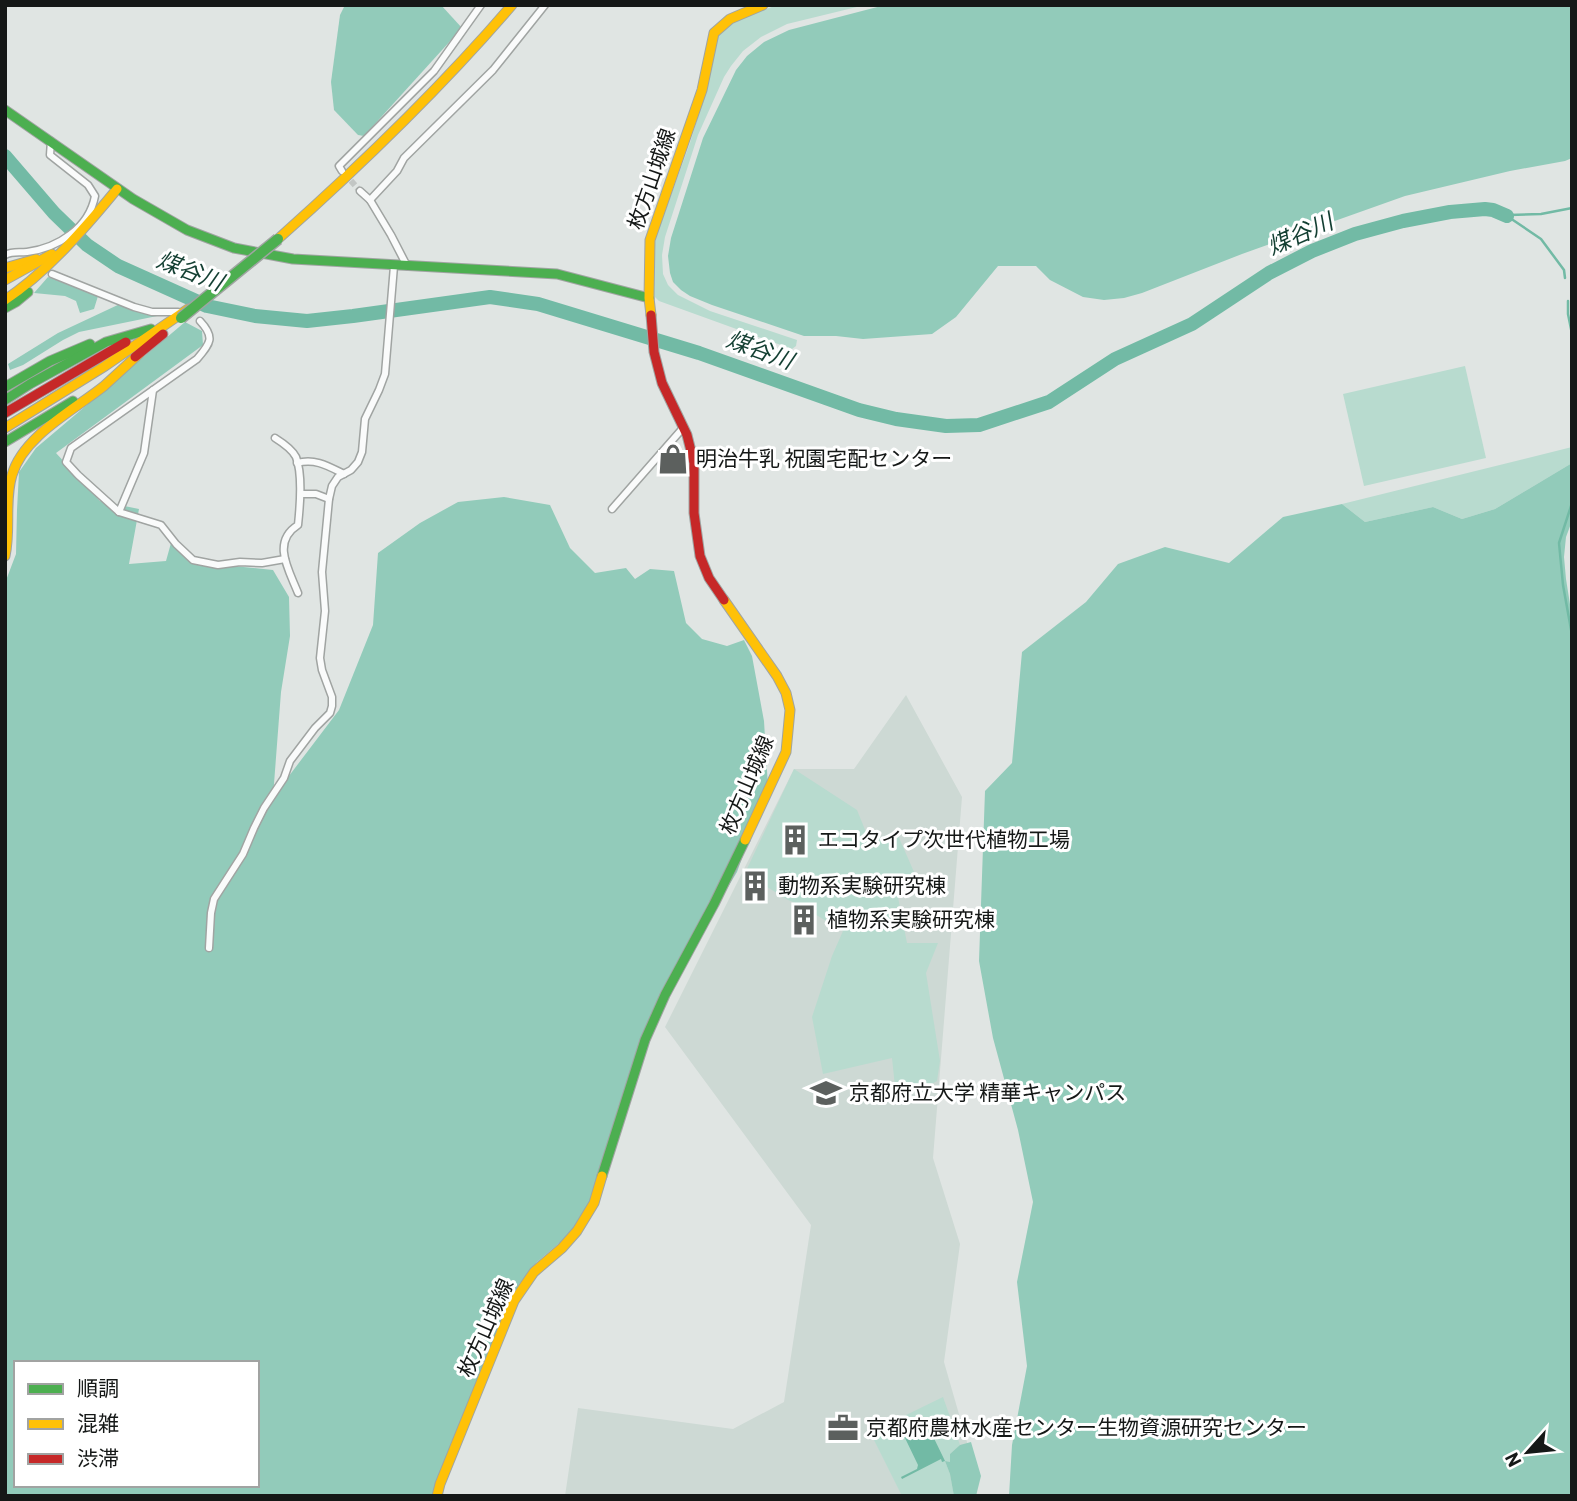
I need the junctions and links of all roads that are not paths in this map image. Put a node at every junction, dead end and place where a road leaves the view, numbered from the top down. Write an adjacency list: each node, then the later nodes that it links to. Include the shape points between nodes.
1 (481, 5): 9 (street, via 434,71 339,166)
2 (506, 5): 7 (main road)
3 (512, 5): 7 (main road)
4 (545, 5): 12 (street, via 493,70 404,158)
5 (763, 5): 23 (main road, 枚方山城線, via 719,26 711,39 702,90 650,240)
6 (5, 110): 8 (main road)
7 (412, 114): 26 (main road, bridge, via 278,239)
8 (51, 141): 10 (main road); 15 (street, via 50,155 88,185 95,196 93,208 63,241)
9 (342, 171)
10 (117, 189): 14 (main road, via 87,226); 16 (main road, via 175,224 229,247 293,260)
11 (360, 191): 12 (street)
12 (370, 200): 17 (street)
13 (5, 255): 15 (street, via 13,251)
14 (54, 255): 15 (main road); 19 (main road); 20 (main road); 21 (main road); 25 (main road, via 27,293)
15 (27, 257): 18 (main road)
16 (394, 266): 17 (main road); 45 (street, via 384,374 365,419 358,463)
17 (407, 267): 23 (main road, via 557,274)
18 (5, 271)
19 (47, 272): 22 (main road); 24 (main road); 26 (street, via 134,307)
20 (5, 280)
21 (5, 285)
22 (5, 293)
23 (649, 299): 41 (main road, 枚方山城線, via 657,366)
24 (5, 300)
25 (5, 308)
26 (181, 314): 28 (main road); 32 (main road)
27 (200, 321): 34 (street, via 208,329 208,347)
28 (143, 336): 29 (main road); 38 (main road); 39 (main road); 40 (main road, via 105,366)
29 (120, 340): 30 (main road); 37 (main road)
30 (106, 342): 31 (main road); 36 (main road)
31 (88, 344): 33 (main road); 35 (main road)
32 (140, 353): 43 (main road); 50 (main road, via 22,453 11,477)
33 (5, 387)
34 (153, 390): 49 (street, via 144,453); 49 (street, via 71,448 66,462)
35 (5, 392)
36 (5, 400)
37 (5, 407)
38 (5, 413)
39 (5, 420)
40 (5, 428)
41 (683, 428): 48 (street); 54 (main road, 枚方山城線, via 694,463 700,556 709,578 786,693 790,710 786,752 645,1040 594,1203 578,1231 534,1272 514,1301)
42 (275, 438): 44 (street, via 295,455)
43 (5, 442)
44 (297, 463): 45 (street, via 326,464); 46 (street)
45 (344, 474): 47 (street, via 332,486)
46 (301, 494): 47 (street); 51 (street, via 298,525 289,531 283,545)
47 (329, 499): 53 (street, via 320,657 332,706 289,761 243,854 214,899)
48 (611, 509)
49 (119, 512): 51 (street, via 161,525 193,560 218,565)
50 (5, 556)
51 (285, 559): 52 (street)
52 (298, 593)
53 (209, 948)
54 (437, 1496)

